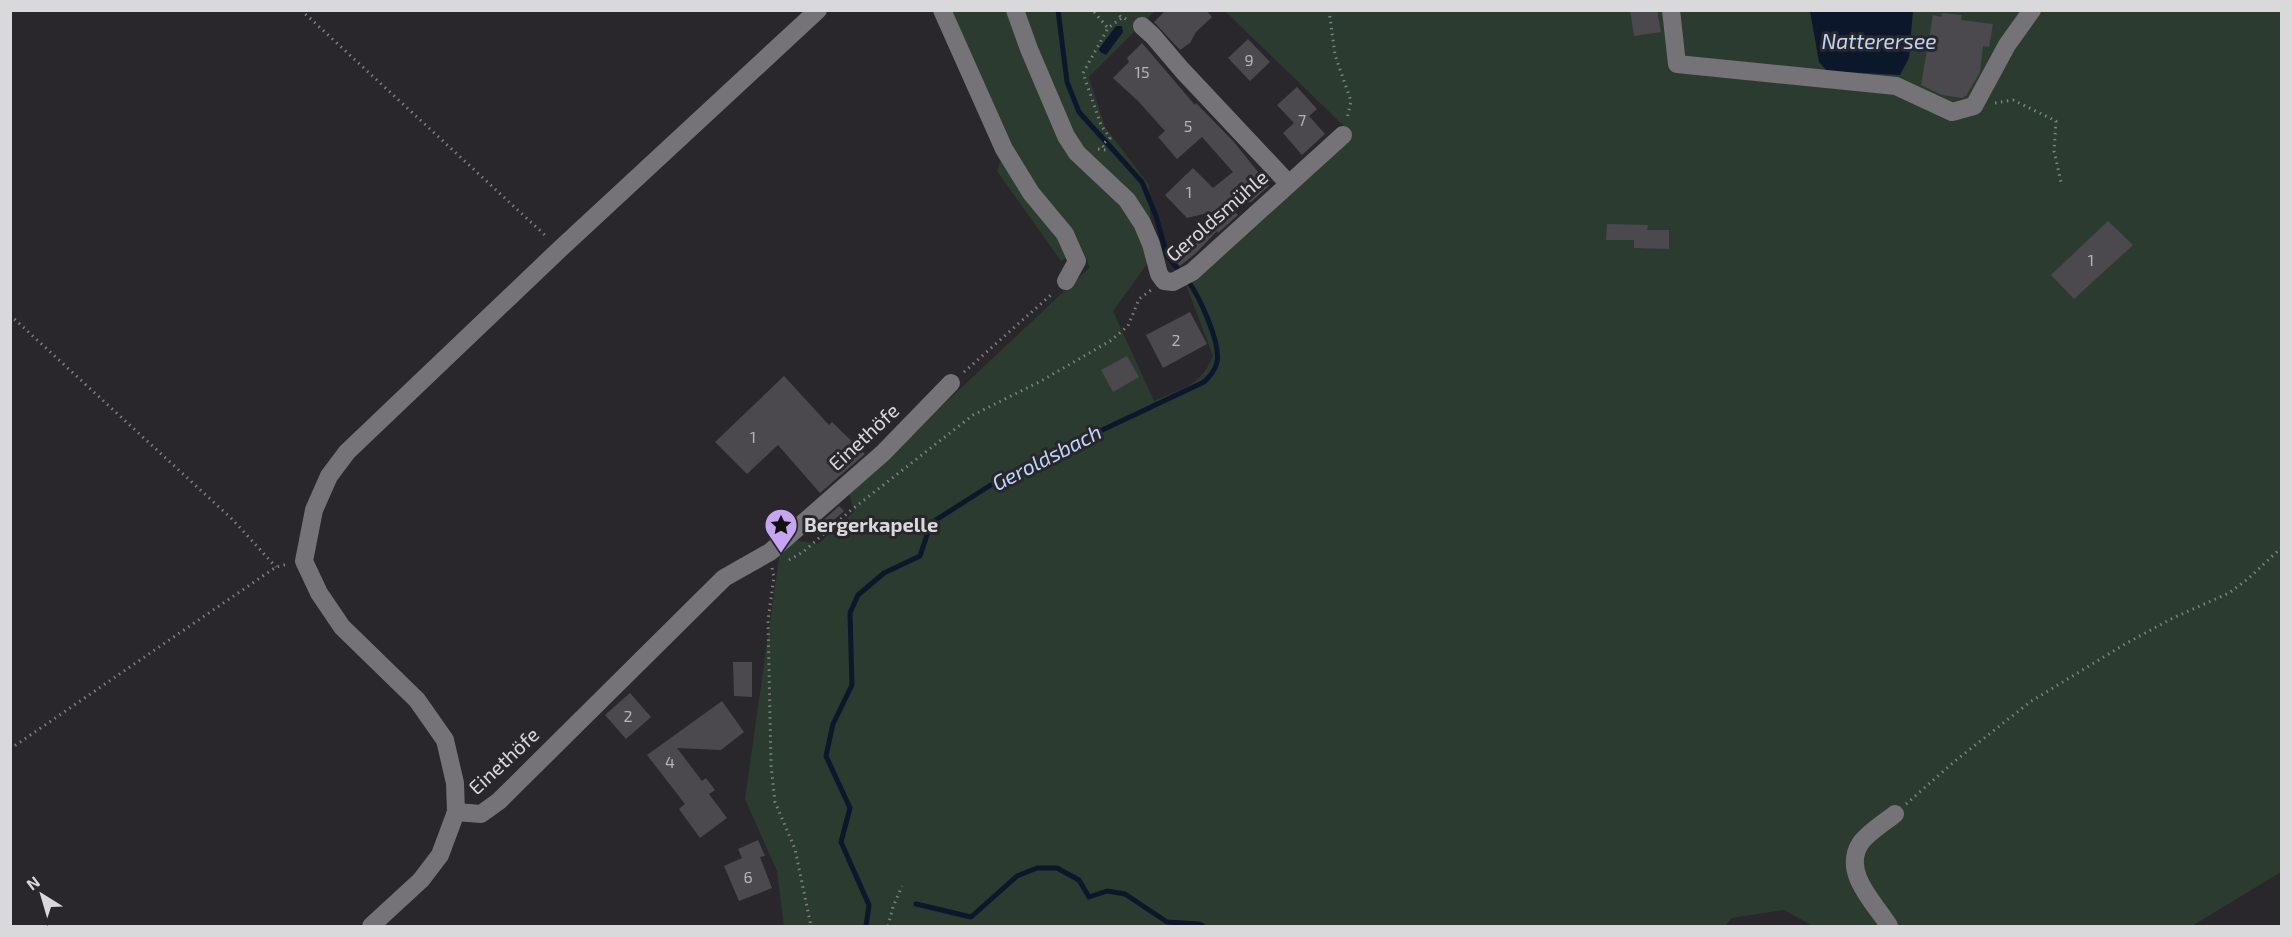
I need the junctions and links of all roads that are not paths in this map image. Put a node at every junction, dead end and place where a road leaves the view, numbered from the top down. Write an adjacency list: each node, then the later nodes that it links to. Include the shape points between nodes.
1 (818, 10): 11 (street, Einethöfe, via 560,249 347,452 329,476 314,510 304,561 342,627 417,700 446,740)
2 (942, 10): 9 (street, via 1004,149 1031,193 1065,234 1077,261)
3 (1015, 10): 8 (street, Geroldsmühle, via 1066,136 1077,153 1127,200 1142,223 1159,274 1169,282 1192,272)
4 (1671, 10): 5 (street, via 1677,64 1896,86 1952,112 1974,106 2007,45)
5 (2032, 10)
6 (1142, 26): 8 (street)
7 (1343, 135): 8 (street, Geroldsmühle)
8 (1289, 183)
9 (1066, 281)
10 (951, 383): 11 (street, Einethöfe, via 883,453 770,552 724,578 499,801 482,814)
11 (456, 812): 13 (street, Einethöfe, via 440,855 421,880)
12 (1895, 814): 14 (street, via 1861,843 1854,857 1856,875)
13 (371, 927)
14 (1889, 927)

